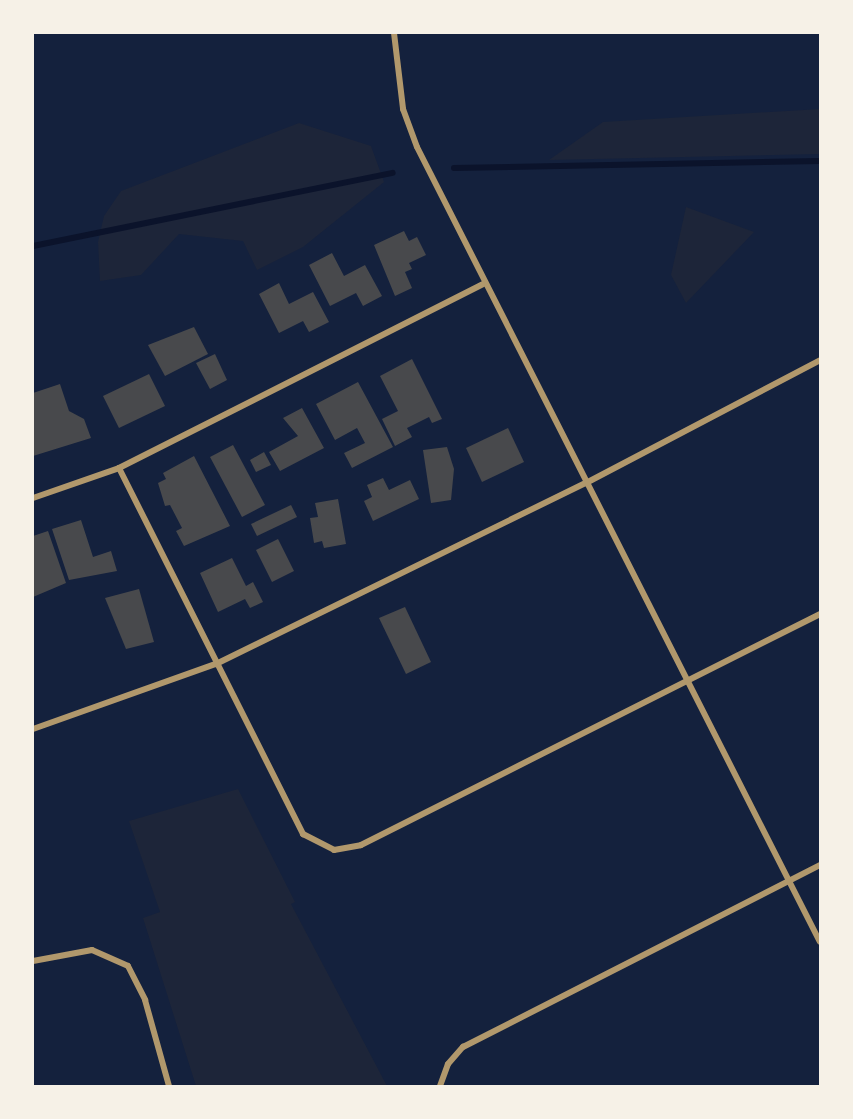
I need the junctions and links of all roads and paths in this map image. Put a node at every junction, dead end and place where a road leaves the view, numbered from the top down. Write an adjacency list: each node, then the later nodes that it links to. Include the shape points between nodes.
1 (394, 33): 2 (street, via 403,110)
2 (483, 284): 4 (street); 5 (street)
3 (820, 360): 5 (street)
4 (119, 468): 6 (street); 8 (street)
5 (586, 483): 8 (street); 9 (street)
6 (33, 498)
7 (820, 614): 9 (street)
8 (216, 664): 9 (street, via 303,834 334,850 361,845); 10 (street)
9 (688, 682): 12 (street)
10 (33, 729)
11 (820, 865): 12 (street)
12 (789, 881): 13 (street); 16 (street, via 463,1047 448,1064)
13 (820, 942)
14 (33, 962): 15 (street, via 92,950 128,966 145,1000)
15 (169, 1086)
16 (440, 1086)

